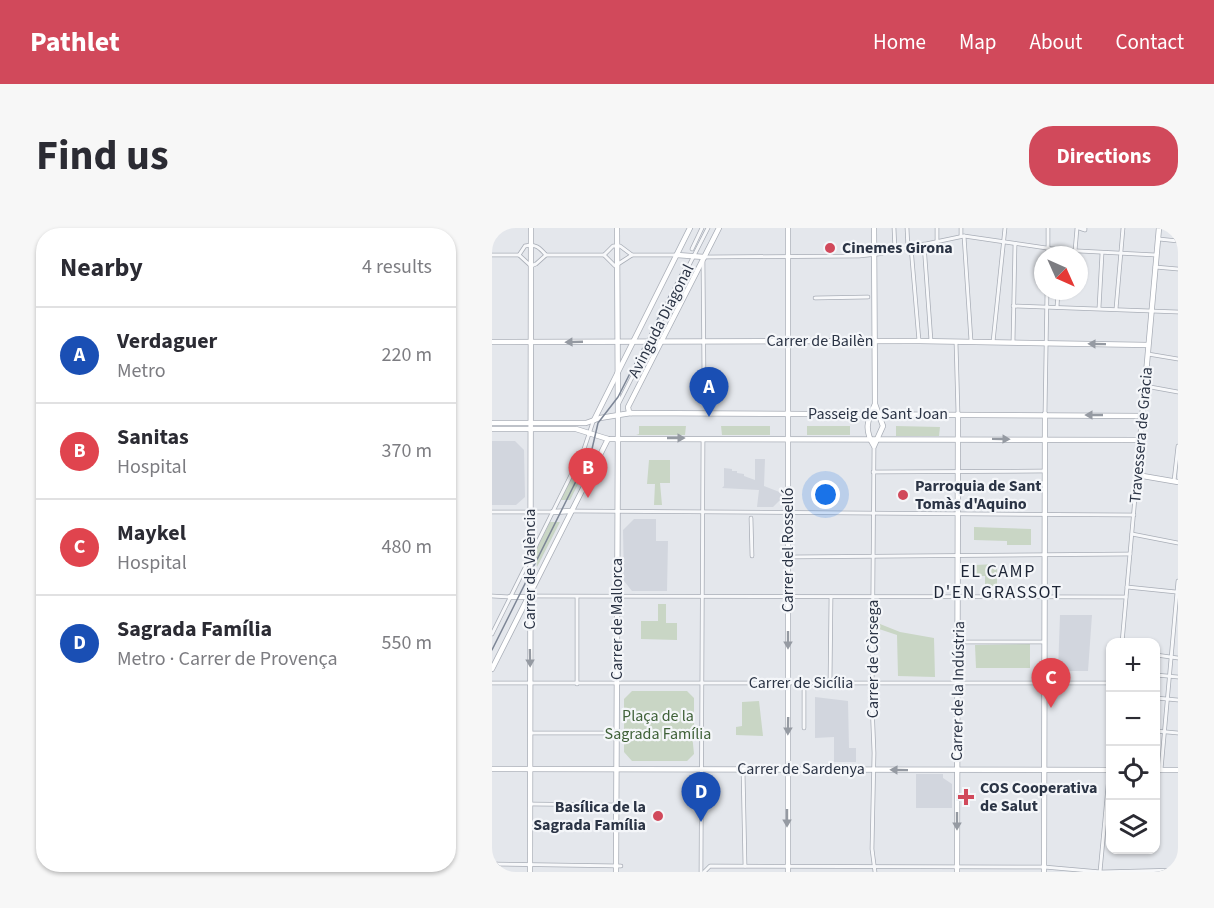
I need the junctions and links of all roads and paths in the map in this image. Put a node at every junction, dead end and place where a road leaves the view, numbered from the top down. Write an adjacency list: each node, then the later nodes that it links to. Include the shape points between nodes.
1 (531, 228): 26 (street, Carrer de València)
2 (617, 228): 27 (street)
3 (690, 228): 42 (street)
4 (702, 228): 32 (street, Avinguda Diagonal)
5 (708, 228): 45 (street, Avinguda Diagonal)
6 (719, 228): 47 (street)
7 (789, 228): 46 (street, Carrer del Rosselló)
8 (874, 228): 36 (street)
9 (894, 228): 33 (street)
10 (907, 228): 30 (street)
11 (937, 228): 21 (street)
12 (961, 228): 19 (street)
13 (1005, 228): 23 (street)
14 (1048, 228): 28 (street)
15 (1078, 228): 16 (street); 29 (street)
16 (1085, 228)
17 (1123, 228): 43 (street)
18 (1159, 228): 20 (street, Travessera de Gràcia)
19 (962, 236): 21 (street); 23 (street); 71 (street)
20 (1158, 239): 22 (street); 44 (street, Travessera de Gràcia)
21 (937, 241): 24 (street)
22 (1178, 241)
23 (1004, 242): 25 (street); 76 (street)
24 (924, 243): 30 (street); 70 (street)
25 (1015, 244): 31 (street); 56 (street)
26 (531, 245): 38 (street, via 525,246); 39 (street); 48 (street, Carrer de València)
27 (615, 246): 40 (street); 41 (street); 49 (street)
28 (1049, 246)
29 (1076, 246)
30 (910, 247): 33 (street); 69 (street)
31 (1034, 247)
32 (692, 249)
33 (895, 250): 36 (street)
34 (1088, 252): 35 (street)
35 (1102, 253): 43 (street); 59 (street)
36 (874, 254): 46 (street); 68 (street)
37 (492, 255): 38 (street)
38 (519, 255): 48 (street)
39 (546, 255): 40 (street); 48 (street)
40 (604, 255): 49 (street)
41 (632, 255): 42 (street); 49 (street)
42 (677, 255): 45 (street); 64 (street)
43 (1120, 255): 44 (street); 60 (street)
44 (1156, 255): 50 (street, Travessera de Gràcia)
45 (694, 256): 47 (street); 65 (street, Avinguda Diagonal)
46 (789, 256): 47 (street); 74 (street, Carrer del Rosselló)
47 (704, 257): 66 (street); 67 (street)
48 (530, 265): 73 (street, Carrer de València)
49 (617, 266): 63 (street)
50 (1155, 267): 51 (street); 61 (street, Travessera de Gràcia)
51 (1178, 269)
52 (868, 297): 53 (street)
53 (815, 298)
54 (1046, 300): 57 (street)
55 (1057, 300): 58 (street)
56 (1013, 306): 57 (street); 77 (street)
57 (1046, 306): 58 (street); 78 (street)
58 (1057, 307): 59 (street)
59 (1099, 308): 60 (street)
60 (1116, 309): 61 (street)
61 (1151, 310): 62 (street); 79 (street, Travessera de Gràcia)
62 (1178, 312)
63 (617, 341): 64 (street, Carrer de Bailèn); 73 (street, Carrer de Bailèn, one-way to 73); 82 (street)
64 (634, 341): 65 (street, Carrer de Bailèn); 82 (street)
65 (651, 341): 66 (street, Carrer de Bailèn); 87 (street, Avinguda Diagonal)
66 (661, 341): 67 (street, Carrer de Bailèn); 88 (street, via 628,407)
67 (704, 341): 74 (street, Carrer de Bailèn); 83 (street)
68 (875, 341): 69 (street, Carrer de Bailèn); 74 (street, Carrer de Bailèn); 86 (street)
69 (919, 341): 70 (street, Carrer de Bailèn)
70 (931, 341): 75 (street, Carrer de Bailèn)
71 (971, 341): 75 (street, Carrer de Bailèn); 76 (street, Carrer de Bailèn)
72 (492, 342): 73 (street, Carrer de Bailèn)
73 (531, 342): 98 (street, Carrer de València)
74 (789, 342): 89 (street, Carrer del Rosselló)
75 (956, 342): 92 (street)
76 (993, 342): 77 (street, Carrer de Bailèn)
77 (1013, 342): 78 (street, Carrer de Bailèn)
78 (1045, 343): 79 (street, Carrer de Bailèn, one-way to 78); 93 (street)
79 (1148, 345): 80 (street, Travessera de Gràcia)
80 (1148, 354): 81 (street); 84 (street, Travessera de Gràcia)
81 (1178, 359)
82 (617, 374): 87 (street); 96 (street)
83 (704, 380)
84 (1145, 386): 85 (street); 95 (street, Travessera de Gràcia)
85 (1178, 392)
86 (875, 404): 90 (street); 91 (street)
87 (618, 406): 94 (street, Avinguda Diagonal)
88 (631, 413): 89 (street, Passeig de Sant Joan); 94 (street, Passeig de Sant Joan)
89 (788, 413): 90 (street, Passeig de Sant Joan); 105 (street, Carrer del Rosselló)
90 (871, 414): 91 (street, Passeig de Sant Joan); 106 (street, via 867,426)
91 (879, 414): 92 (street, Passeig de Sant Joan); 107 (street, via 883,426)
92 (958, 414): 93 (street, Passeig de Sant Joan); 108 (street, Carrer de la Indústria)
93 (1045, 414): 95 (street, Passeig de Sant Joan, one-way to 93); 109 (street)
94 (616, 416): 96 (street, Passeig de Sant Joan); 102 (street, Avinguda Diagonal)
95 (1143, 416): 110 (street, Travessera de Gràcia)
96 (594, 420): 98 (street); 101 (street)
97 (492, 423): 98 (street)
98 (531, 423): 100 (street, Carrer de València)
99 (492, 429): 100 (street)
100 (531, 429): 101 (street, via 576,429); 120 (street, Carrer de València)
101 (591, 434): 104 (street); 121 (street)
102 (617, 438): 103 (street, Passeig de Sant Joan, one-way to 103); 104 (street, Passeig de Sant Joan); 122 (street, Carrer de Mallorca)
103 (703, 438): 105 (street, Passeig de Sant Joan); 123 (street)
104 (608, 439): 118 (street)
105 (788, 439): 106 (street, Passeig de Sant Joan); 124 (street, Carrer del Rosselló)
106 (870, 439): 107 (street, Passeig de Sant Joan); 111 (street)
107 (879, 439): 108 (street, Passeig de Sant Joan); 111 (street)
108 (957, 439): 109 (street, Passeig de Sant Joan, one-way to 109); 113 (street, Carrer de la Indústria)
109 (1044, 440): 110 (street, Passeig de Sant Joan); 114 (street)
110 (1141, 440): 116 (street, Travessera de Gràcia)
111 (874, 446): 115 (street, Carrer de Còrsega)
112 (1178, 446): 117 (street)
113 (958, 471): 114 (street); 115 (street); 127 (street, Carrer de la Indústria)
114 (1044, 471): 128 (street)
115 (873, 472): 125 (street, Carrer de Còrsega)
116 (1137, 475): 117 (street); 126 (street, Travessera de Gràcia)
117 (1176, 481)
118 (571, 511): 121 (street); 122 (street); 146 (street)
119 (492, 512): 120 (street)
120 (530, 512): 121 (street); 134 (street, Carrer de València)
121 (553, 512): 134 (street)
122 (617, 513): 123 (street); 148 (street, Carrer de Mallorca)
123 (703, 513): 124 (street); 149 (street)
124 (788, 514): 125 (street); 137 (street, Carrer del Rosselló)
125 (873, 514): 127 (street); 138 (street, Carrer de Còrsega)
126 (1134, 514): 128 (street); 130 (street, Travessera de Gràcia)
127 (958, 515): 128 (street); 136 (street, Carrer de la Indústria)
128 (1043, 515): 133 (street)
129 (751, 518): 135 (street)
130 (1132, 534): 131 (street); 132 (street, Travessera de Gràcia)
131 (1178, 543)
132 (1130, 554): 133 (street); 140 (street, Travessera de Gràcia)
133 (1043, 555): 136 (street); 152 (street)
134 (530, 556): 145 (street); 146 (street, Carrer de València)
135 (752, 556)
136 (959, 556): 138 (street); 151 (street, Carrer de la Indústria)
137 (787, 557): 138 (street); 143 (street, Carrer del Rosselló)
138 (873, 557): 144 (street, Carrer de Còrsega)
139 (1178, 581): 141 (street)
140 (1127, 587): 141 (street); 153 (street, Travessera de Gràcia)
141 (1177, 593): 159 (street)
142 (492, 596): 145 (street)
143 (788, 596): 149 (street); 150 (street); 167 (street, Carrer del Rosselló, one-way to 167)
144 (872, 596): 150 (street); 151 (street); 170 (street, Carrer de Còrsega)
145 (510, 597): 146 (street); 154 (street)
146 (529, 597): 147 (street); 161 (street); 174 (street, Carrer de València, one-way to 174)
147 (577, 597): 148 (street); 175 (street)
148 (617, 597): 149 (street); 176 (street, Carrer de Mallorca)
149 (702, 597): 166 (street)
150 (831, 597): 169 (street)
151 (959, 597): 152 (street); 156 (street, Carrer de la Indústria)
152 (1044, 597): 153 (street); 157 (street)
153 (1126, 597): 155 (street, Travessera de Gràcia)
154 (492, 634)
155 (1122, 638)
156 (959, 642): 157 (street); 171 (street, Carrer de la Indústria)
157 (1044, 642): 172 (street)
158 (1160, 656): 159 (street)
159 (1171, 657): 160 (street); 163 (street)
160 (1178, 658)
161 (492, 669)
162 (1160, 675): 163 (street)
163 (1169, 676): 164 (street); 178 (street)
164 (1178, 677)
165 (492, 683): 174 (street, Carrer de Sicília)
166 (702, 683): 167 (street, Carrer de Sicília); 176 (street, Carrer de Sicília); 188 (street)
167 (788, 683): 168 (street, Carrer de Sicília); 192 (street, Carrer del Rosselló, one-way to 192)
168 (804, 683): 169 (street, Carrer de Sicília); 180 (street)
169 (830, 683): 170 (street, Carrer de Sicília)
170 (872, 683): 171 (street, Carrer de Sicília); 193 (street, Carrer de Còrsega)
171 (958, 683): 172 (street, Carrer de Sicília); 194 (street, Carrer de la Indústria)
172 (1044, 683): 173 (street, Carrer de Sicília); 195 (street)
173 (1106, 683)
174 (531, 684): 175 (street, Carrer de Sicília); 183 (street, Carrer de València)
175 (577, 684): 176 (street, Carrer de Sicília)
176 (616, 684): 184 (street, Carrer de Mallorca)
177 (1160, 698): 178 (street)
178 (1167, 699): 179 (street); 182 (street)
179 (1178, 700)
180 (804, 728)
181 (1160, 732): 182 (street)
182 (1164, 732): 185 (street); 186 (street)
183 (530, 733): 184 (street); 190 (street, Carrer de València)
184 (616, 733): 187 (street, Carrer de Mallorca)
185 (1178, 733)
186 (1160, 757)
187 (616, 768): 188 (street, Carrer de Sardenya); 190 (street, Carrer de Sardenya); 201 (street, Carrer de Mallorca)
188 (702, 768): 191 (street, Carrer de Sardenya); 213 (street)
189 (492, 769): 190 (street, Carrer de Sardenya)
190 (530, 769): 200 (street, Carrer de València)
191 (743, 769): 192 (street, Carrer de Sardenya); 204 (street)
192 (787, 769): 193 (street, Carrer de Sardenya); 206 (street, Carrer del Rosselló, one-way to 206)
193 (874, 769): 194 (street, Carrer de Sardenya, one-way to 193); 208 (street, Carrer de Còrsega)
194 (957, 770): 195 (street, Carrer de Sardenya); 207 (street, Carrer de la Indústria, one-way to 207)
195 (1044, 770): 196 (street, Carrer de Sardenya); 209 (street)
196 (1106, 770)
197 (1160, 770): 198 (street)
198 (1178, 770)
199 (1107, 800): 214 (street)
200 (530, 804): 201 (street); 203 (street, Carrer de València)
201 (616, 805): 205 (street, Carrer de Mallorca)
202 (494, 864): 203 (street); 211 (street)
203 (530, 865): 205 (street); 212 (street, Carrer de València)
204 (745, 866): 206 (street); 213 (street, via 710,866)
205 (617, 868)
206 (788, 869): 208 (street)
207 (957, 869): 208 (street); 209 (street)
208 (874, 870)
209 (1044, 870): 214 (street)
210 (1178, 870): 214 (street)
211 (497, 872)
212 (530, 872)
213 (702, 872)
214 (1100, 872)

